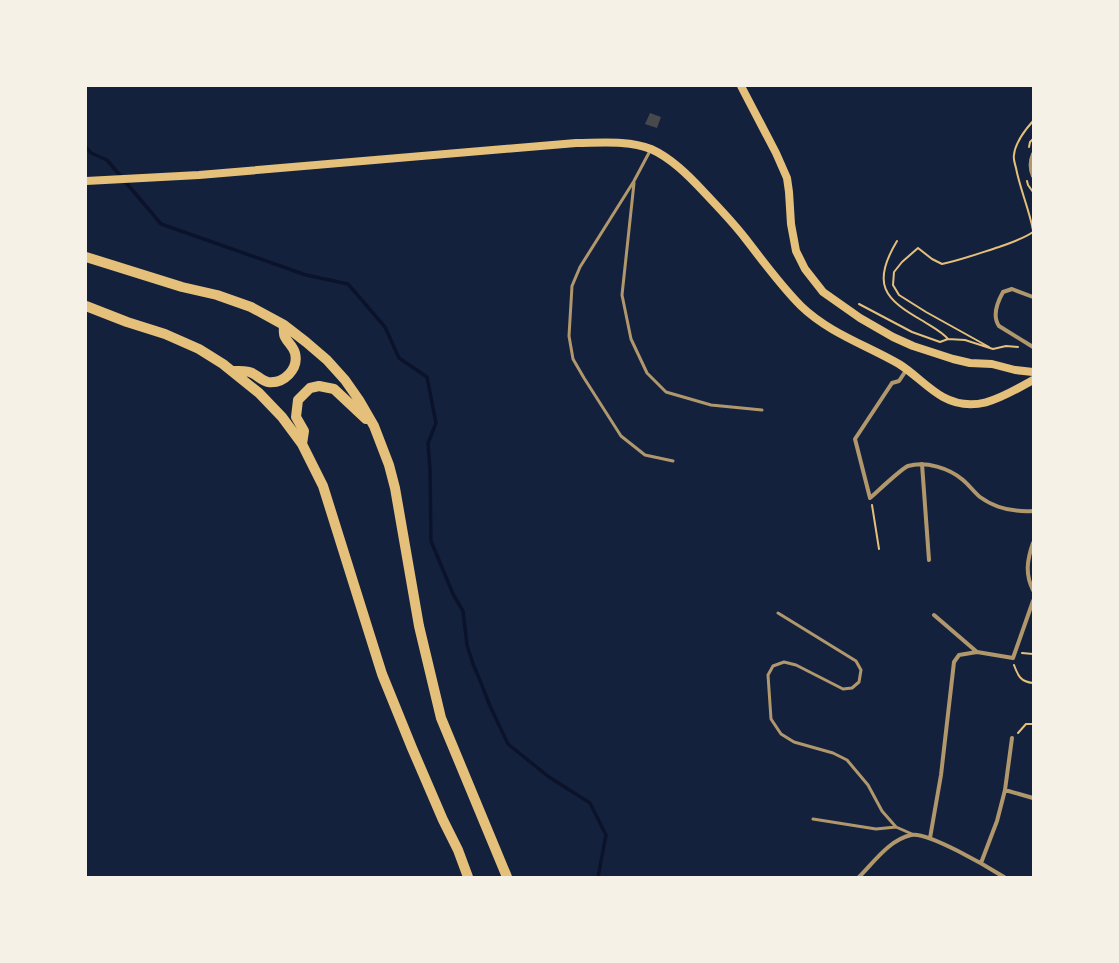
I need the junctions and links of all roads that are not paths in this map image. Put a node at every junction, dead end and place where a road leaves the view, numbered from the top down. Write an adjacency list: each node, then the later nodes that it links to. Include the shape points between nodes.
1 (741, 86): 14 (main road, via 787,178 796,251 805,269 823,292 860,318 913,346 970,363 992,364)
2 (651, 149): 5 (main road, via 610,143 576,143 199,175); 6 (lane); 12 (main road, via 688,175 717,205 782,286 810,314 842,335)
3 (1033, 154): 4 (street)
4 (1033, 176)
5 (86, 181)
6 (634, 181): 16 (lane, via 622,295 631,339 647,373 666,392 711,405); 19 (lane, via 580,267 572,286 569,336 574,359 621,436 645,455)
7 (86, 257): 10 (highway, via 182,287 217,295 251,307)
8 (1033, 297): 11 (street, via 1012,290 1003,292 996,316 999,326)
9 (86, 306): 13 (highway, via 199,349)
10 (284, 325): 13 (highway, via 285,337 293,345 296,354 293,370 286,377 278,382 267,382 251,372); 17 (highway, via 327,360 345,380)
11 (1033, 347)
12 (907, 369): 15 (main road, via 944,397 969,405 995,400); 20 (street, via 899,380 892,383 855,439 870,498 906,466)
13 (233, 371): 18 (highway, via 273,407)
14 (1033, 372)
15 (1033, 380)
16 (762, 410)
17 (374, 426): 18 (highway, via 334,389 319,386 310,388 298,400 296,417 304,431); 38 (highway, via 395,488 419,626 441,718)
18 (302, 444): 37 (highway, via 323,486 382,674)
19 (673, 461)
20 (922, 464): 21 (street, via 943,468 961,478 981,498 998,507 1022,512); 23 (street)
21 (1033, 511)
22 (1033, 544): 24 (street, via 1027,568)
23 (929, 560)
24 (1033, 590)
25 (1033, 601): 28 (street, via 1013,658)
26 (778, 613): 33 (lane, via 856,661 861,670 859,682 852,688 844,689 796,665 784,662 773,666 768,675 771,719 781,734 794,742 833,753 847,760 868,785 882,811)
27 (934, 615): 28 (street)
28 (977, 652): 35 (street, via 959,655 954,662 942,767)
29 (1012, 738): 30 (street)
30 (1005, 790): 31 (street); 36 (street, via 997,821)
31 (1033, 798)
32 (813, 819): 33 (lane, via 876,829)
33 (896, 827): 34 (lane)
34 (912, 834): 35 (street); 39 (street, via 895,842)
35 (930, 838): 36 (street)
36 (980, 863): 40 (street)
37 (468, 877)
38 (507, 877)
39 (859, 877)
40 (1004, 877)

